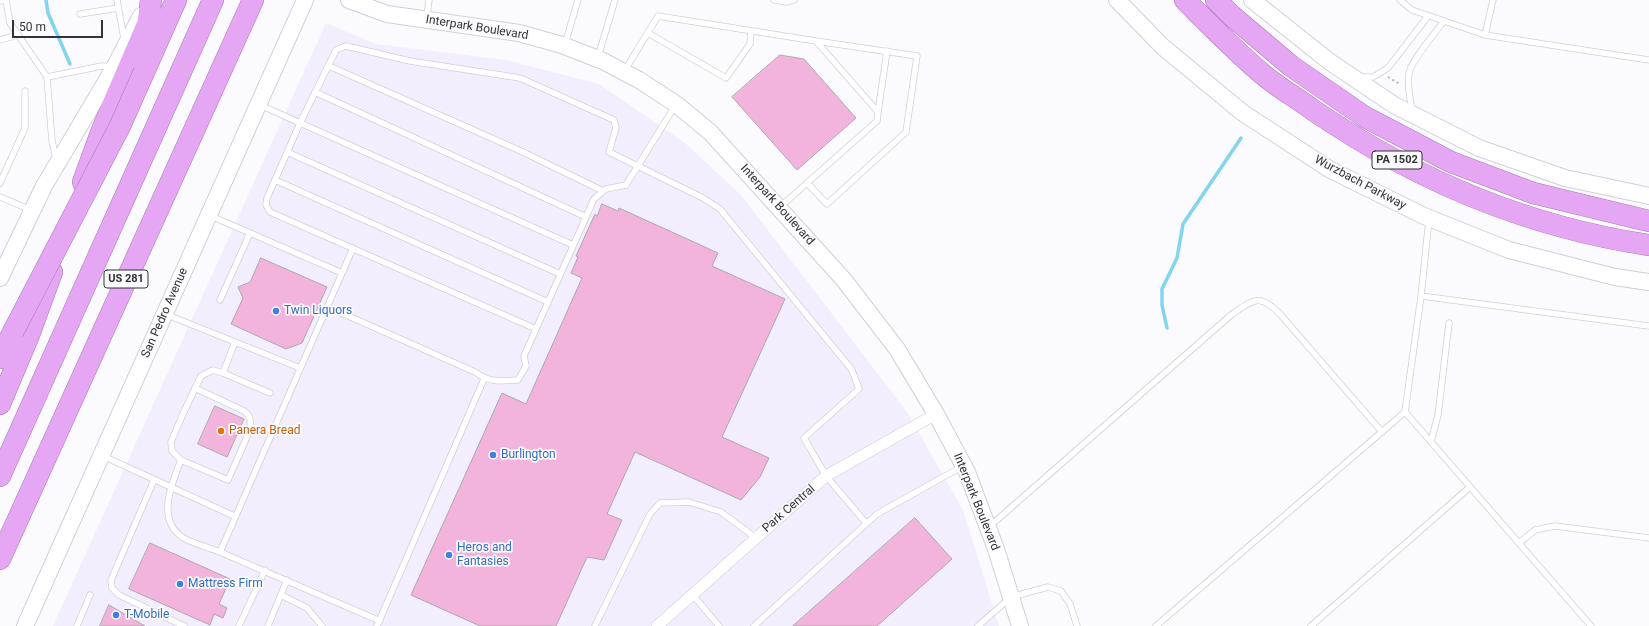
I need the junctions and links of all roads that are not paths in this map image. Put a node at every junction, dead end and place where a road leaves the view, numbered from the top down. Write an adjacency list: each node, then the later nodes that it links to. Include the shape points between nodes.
1 (117, 0): 21 (lane)
2 (149, 0): 33 (main road); 87 (highway, via 148,23 102,130 29,335)
3 (176, 0): 81 (highway, bridge, via 120,126)
4 (213, 0): 95 (highway, US 281)
5 (253, 0): 107 (highway, US 281)
6 (305, 0): 44 (main road, San Pedro Avenue)
7 (349, 0): 24 (main road, Interpark Boulevard, via 387,14)
8 (429, 0): 24 (lane)
9 (578, 0): 32 (lane)
10 (615, 0): 35 (lane)
11 (774, 0): 20 (lane)
12 (794, 0): 20 (lane)
13 (1117, 0): 62 (main road, Wurzbach Parkway, via 1164,47 1243,114 1329,169)
14 (1185, 0): 66 (highway, PA 1502, via 1267,78 1349,134 1440,184 1527,217 1617,240)
15 (1216, 0): 63 (highway, PA 1502, via 1291,66 1365,117 1451,162 1533,193)
16 (1252, 0): 41 (main road)
17 (1400, 0): 23 (lane, via 1412,10)
18 (1493, 0): 29 (lane)
19 (0, 1): 28 (lane, via 6,0 10,23)
20 (786, 1)
21 (118, 8): 22 (lane); 33 (lane)
22 (80, 14)
23 (1428, 16): 25 (lane); 41 (lane, via 1388,68 1373,77)
24 (426, 20): 32 (main road, Interpark Boulevard, via 519,33)
25 (1444, 21): 29 (lane); 47 (lane, via 1409,72 1409,94)
26 (752, 31): 27 (lane, via 658,16); 27 (lane, via 750,44 726,78); 31 (lane)
27 (648, 33): 39 (lane)
28 (18, 35): 30 (lane); 40 (lane)
29 (1485, 35): 36 (lane)
30 (0, 40)
31 (816, 41): 34 (lane); 46 (lane)
32 (565, 46): 35 (main road, Interpark Boulevard)
33 (125, 48): 38 (main road)
34 (887, 52): 46 (lane); 54 (lane, via 917,56 906,132 827,204)
35 (597, 59): 39 (main road, Interpark Boulevard)
36 (1649, 60)
37 (329, 66): 43 (lane); 51 (lane, via 336,50 346,46 410,62 520,78 614,120 616,128 609,152); 55 (lane, via 523,152)
38 (114, 68): 40 (lane, via 102,66); 50 (main road)
39 (624, 72): 45 (main road, Interpark Boulevard)
40 (47, 77): 50 (lane, via 52,141)
41 (1354, 78): 47 (main road)
42 (25, 91): 53 (lane, via 25,128)
43 (315, 92): 48 (lane); 61 (lane)
44 (258, 104): 48 (lane); 60 (main road, San Pedro Avenue)
45 (676, 104): 51 (lane); 58 (main road, Interpark Boulevard, via 710,132)
46 (878, 112): 54 (lane, via 877,121)
47 (1413, 115): 57 (main road, via 1479,148 1565,178)
48 (300, 123): 49 (lane); 65 (lane)
49 (287, 152): 52 (lane); 69 (lane)
50 (57, 163): 59 (main road)
51 (637, 165): 55 (lane, via 626,185); 96 (lane, via 703,198 720,210 852,370 860,389 804,438)
52 (275, 180): 67 (lane, via 267,198 266,205 270,212); 74 (lane)
53 (0, 183)
54 (807, 183): 58 (lane)
55 (603, 191): 61 (lane, via 594,199)
56 (0, 196): 59 (lane)
57 (1649, 196)
58 (780, 207): 89 (main road, Interpark Boulevard, via 844,280 897,349)
59 (31, 210): 70 (main road)
60 (208, 216): 64 (lane); 76 (main road, San Pedro Avenue)
61 (586, 217): 65 (lane)
62 (1429, 218): 71 (main road, Wurzbach Parkway, via 1509,250 1616,277); 72 (lane)
63 (1649, 221)
64 (250, 233): 68 (lane); 73 (lane)
65 (573, 245): 69 (lane)
66 (1649, 245)
67 (352, 248): 68 (lane); 79 (lane)
68 (342, 273): 75 (lane)
69 (560, 274): 74 (lane)
70 (0, 278)
71 (1649, 282)
72 (1420, 296): 78 (lane); 88 (lane)
73 (220, 300)
74 (548, 302): 79 (lane)
75 (328, 307): 82 (lane); 84 (lane, via 475,372)
76 (164, 314): 80 (lane); 92 (main road, San Pedro Avenue)
77 (1449, 323): 91 (lane, via 1438,415)
78 (1649, 326)
79 (536, 329): 84 (lane, via 524,356 526,366 518,380)
80 (235, 342): 82 (lane); 83 (lane)
81 (0, 358)
82 (300, 368): 100 (lane)
83 (223, 373): 85 (lane, via 212,370 202,376); 86 (lane)
84 (484, 379): 114 (lane)
85 (195, 388): 93 (lane, via 171,442 172,451); 93 (lane, via 244,411 251,421 228,480)
86 (270, 393)
87 (0, 404)
88 (1405, 412): 90 (lane); 91 (lane)
89 (936, 414): 94 (main road, Interpark Boulevard); 96 (street, Park Central)
90 (1382, 432): 102 (lane, via 1269,302 1260,299 1232,315); 128 (lane)
91 (1431, 442): 99 (lane)
92 (101, 454): 97 (lane); 116 (main road, San Pedro Avenue)
93 (181, 460): 98 (lane)
94 (964, 466): 101 (lane, via 876,514); 102 (main road, Interpark Boulevard)
95 (0, 476)
96 (826, 476): 101 (lane); 103 (street, Park Central)
97 (154, 480): 98 (lane); 118 (lane, via 111,580 112,588 119,595)
98 (171, 487): 100 (lane); 106 (lane, via 168,505 172,528 183,537)
99 (1470, 487): 105 (lane); 129 (lane)
100 (234, 516): 106 (lane)
101 (866, 523): 124 (lane)
102 (988, 528): 113 (main road, Interpark Boulevard)
103 (756, 538): 111 (street, Park Central); 122 (lane, via 721,512 689,502 660,503 650,514)
104 (1649, 538): 105 (lane, via 1555,526 1534,530)
105 (1519, 542): 130 (lane)
106 (220, 552): 108 (lane)
107 (0, 558)
108 (265, 570): 109 (lane); 119 (lane)
109 (287, 580): 110 (lane); 114 (lane)
110 (281, 594): 120 (lane); 121 (lane, via 307,608)
111 (692, 594): 115 (street, Park Central); 123 (lane)
112 (90, 595): 117 (lane)
113 (1011, 597): 125 (lane); 126 (main road, Interpark Boulevard); 127 (lane, via 1048,587 1061,591 1070,604)
114 (379, 623)
115 (662, 624)
116 (25, 626)
117 (77, 626)
118 (184, 626)
119 (239, 626)
120 (268, 626)
121 (322, 626)
122 (595, 626)
123 (719, 626)
124 (754, 626)
125 (978, 626)
126 (1020, 626)
127 (1077, 626)
128 (1156, 626)
129 (1311, 626)
130 (1591, 626)

